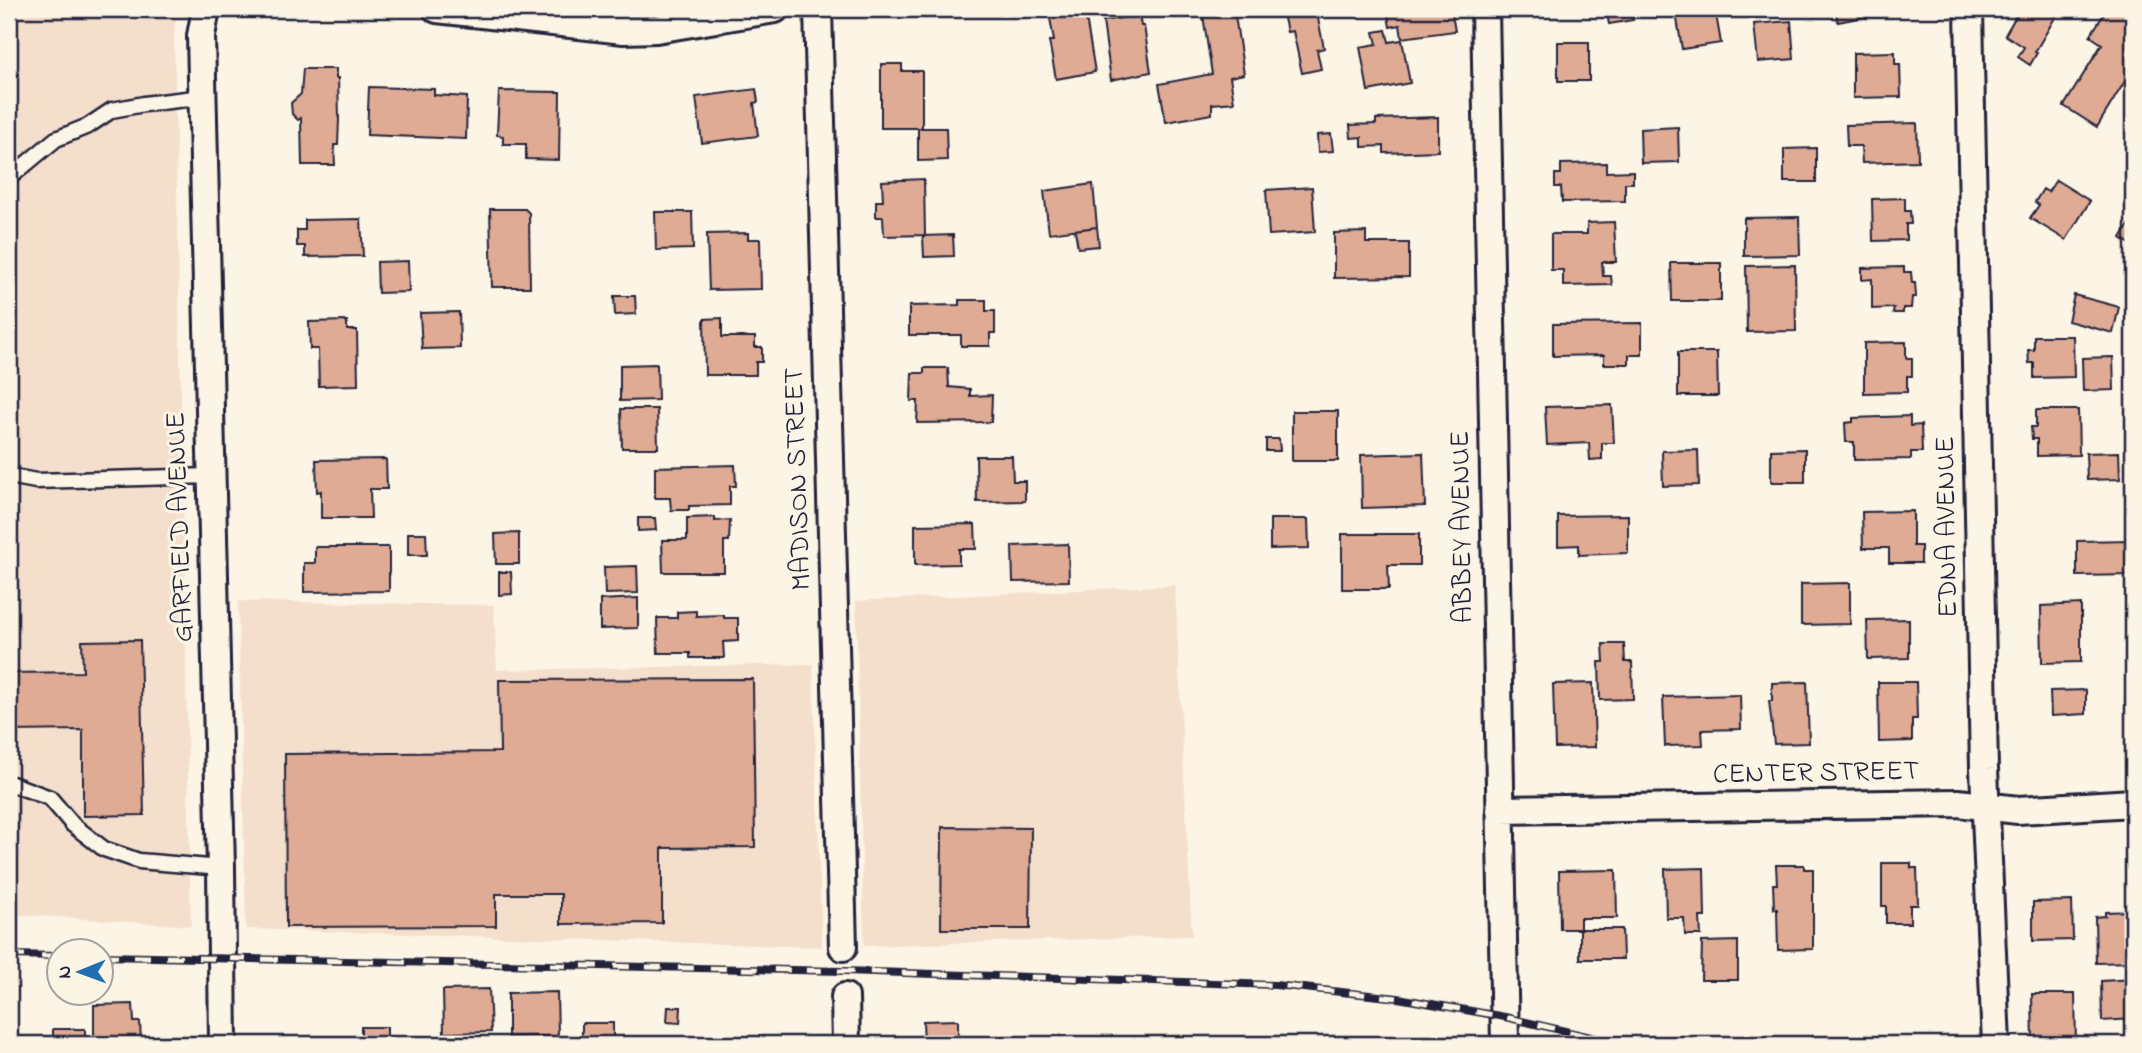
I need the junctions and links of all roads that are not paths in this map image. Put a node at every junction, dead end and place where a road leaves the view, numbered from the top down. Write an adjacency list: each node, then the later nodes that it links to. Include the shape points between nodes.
1 (206, 9): 7 (street, GARFIELD AVENUE, via 201,36)
2 (437, 9): 3 (street, via 624,30)
3 (775, 9)
4 (818, 9): 16 (street, MADISON STREET)
5 (1485, 9): 14 (street, ABBEY AVENUE)
6 (1969, 9): 13 (street, EDNA AVENUE)
7 (203, 97): 8 (lane, via 112,110 56,139); 9 (street, GARFIELD AVENUE)
8 (9, 178)
9 (211, 476): 10 (lane, via 36,481); 15 (street, GARFIELD AVENUE)
10 (9, 477)
11 (12, 784): 15 (lane, via 50,798 72,825 104,849 139,861)
12 (2133, 803): 13 (street, CENTER STREET, via 2018,810)
13 (1986, 806): 14 (street, CENTER STREET); 21 (street, EDNA AVENUE)
14 (1500, 810): 20 (street, ABBEY AVENUE)
15 (221, 868): 18 (street, GARFIELD AVENUE)
16 (843, 947)
17 (845, 997): 19 (street)
18 (223, 1044)
19 (846, 1044)
20 (1505, 1044)
21 (1996, 1044)

